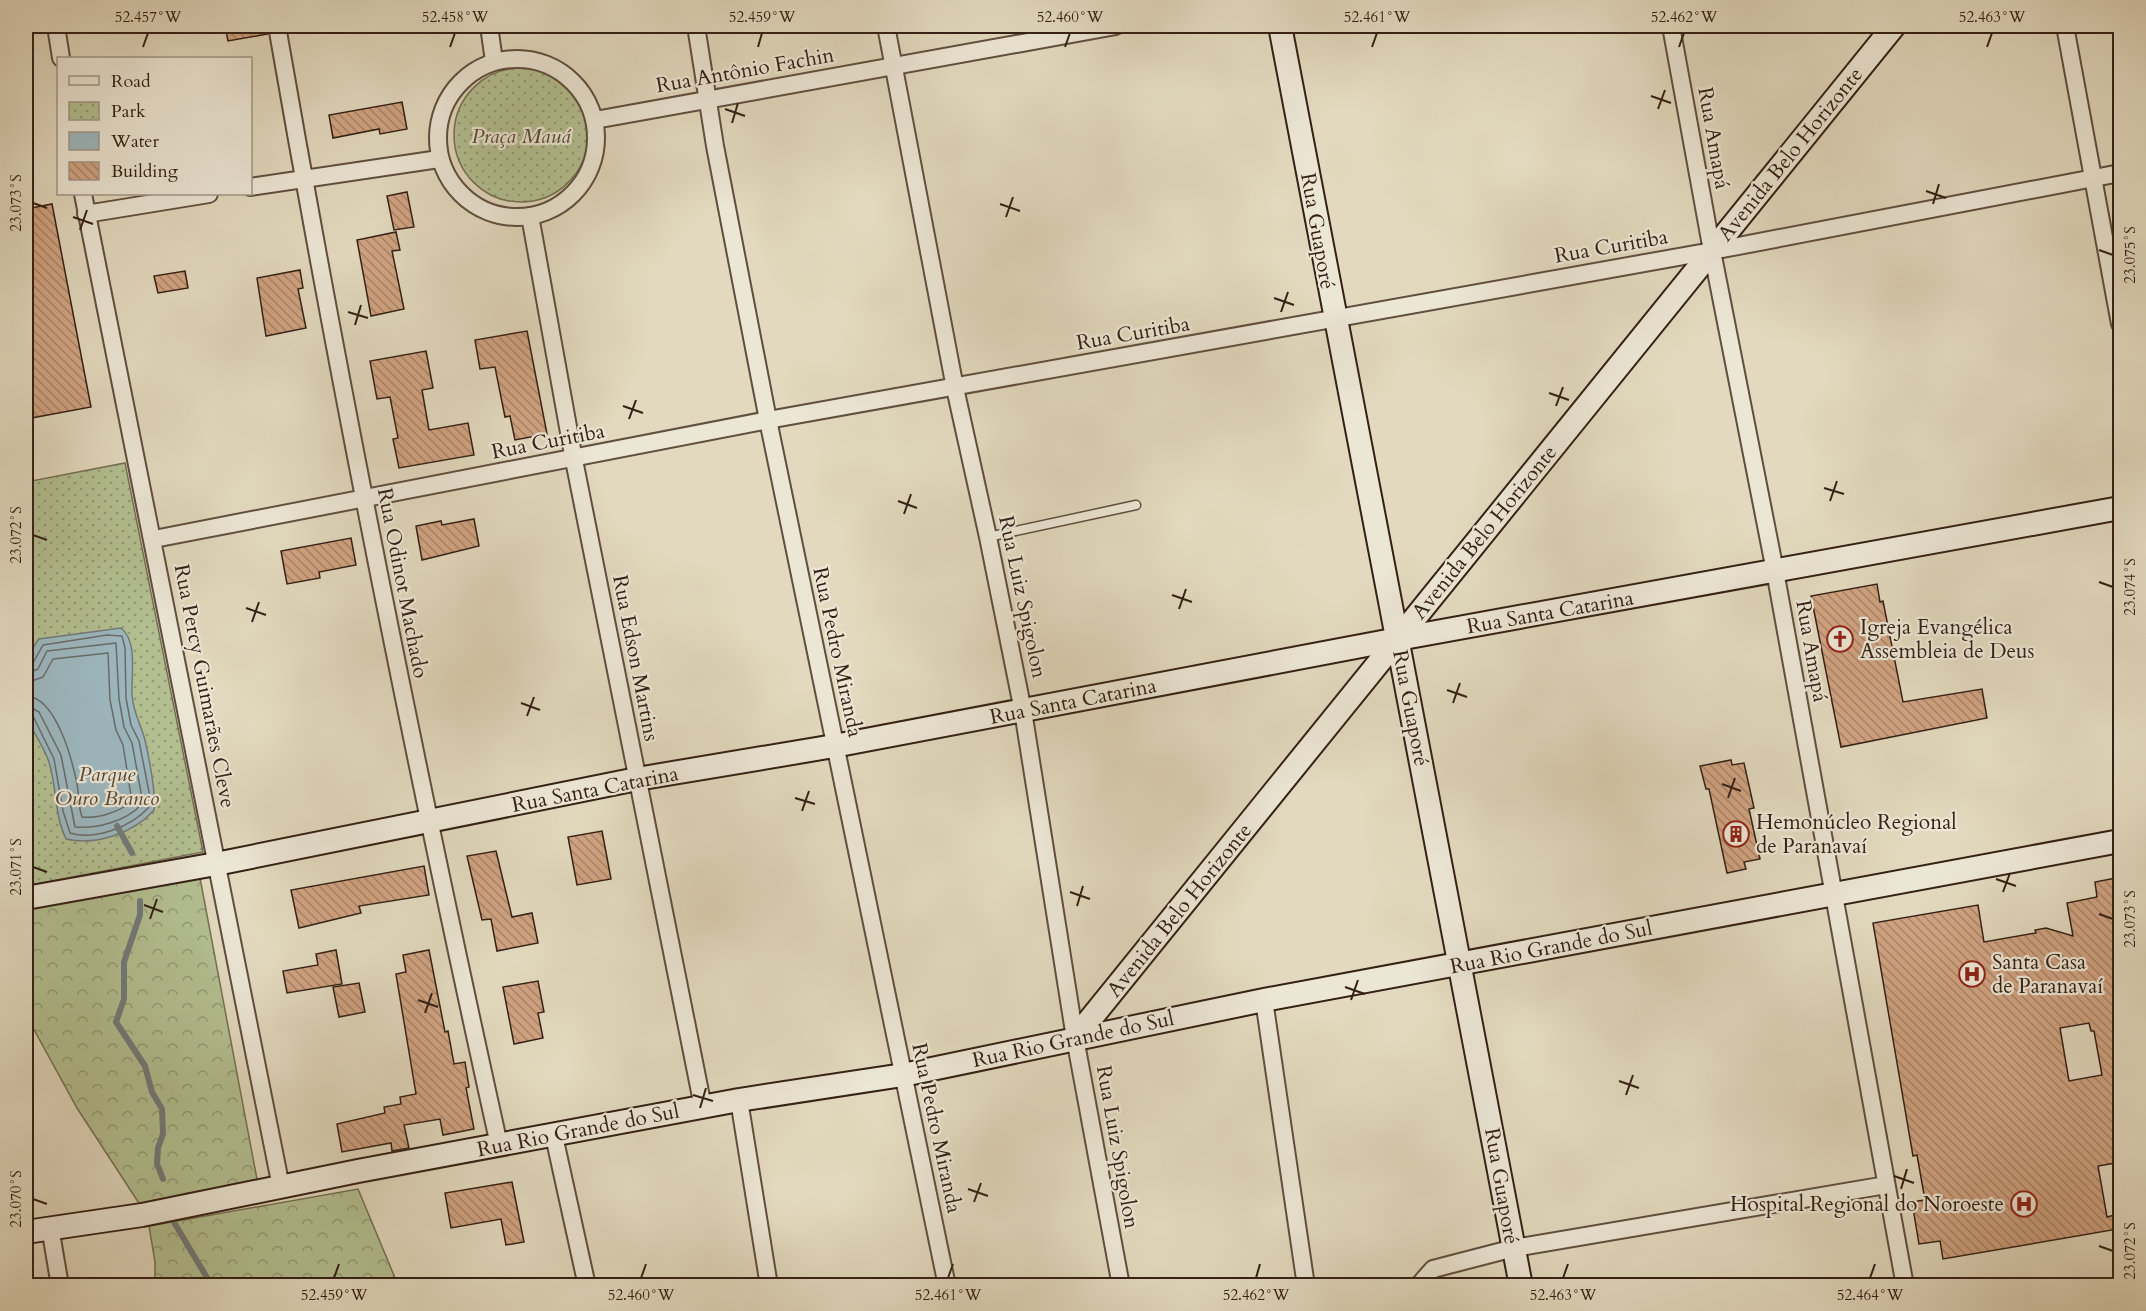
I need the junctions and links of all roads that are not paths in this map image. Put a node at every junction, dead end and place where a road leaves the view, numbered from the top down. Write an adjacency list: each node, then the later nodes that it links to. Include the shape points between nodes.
1 (56, 26): 11 (street)
2 (277, 26): 18 (street, Rua Odinot Machado)
3 (489, 26): 12 (street)
4 (696, 26): 14 (street, Rua Pedro Miranda)
5 (886, 26): 13 (street, Rua Luiz Spigolon)
6 (1116, 26): 13 (street, Rua Antônio Fachin)
7 (1280, 26): 26 (street, Rua Guaporé)
8 (1671, 26): 25 (street, Rua Amapá)
9 (1894, 26): 25 (street, Avenida Belo Horizonte)
10 (2065, 26): 19 (street)
11 (61, 57)
12 (494, 61): 15 (street, via 520,58 545,63 568,77 585,96); 16 (street, via 475,69 447,99 436,138)
13 (894, 67): 14 (street, Rua Antônio Fachin); 28 (street, Rua Luiz Spigolon)
14 (707, 98): 15 (street, Rua Antônio Fachin); 29 (street, Rua Pedro Miranda)
15 (595, 120): 24 (street, via 597,142 593,163 583,182 551,210)
16 (440, 159): 18 (street); 24 (street, via 449,180 464,198 507,217)
17 (2121, 173): 19 (street, Rua Curitiba)
18 (303, 178): 20 (street); 31 (street, Rua Odinot Machado)
19 (2092, 179): 25 (street, Rua Curitiba); 27 (street)
20 (252, 187)
21 (83, 195): 23 (street, Rua Percy Guimarães Cleve)
22 (204, 195): 23 (street)
23 (86, 214): 35 (street, Rua Percy Guimarães Cleve)
24 (530, 216): 30 (street, Rua Edson Martins)
25 (1712, 251): 26 (street, Rua Curitiba); 36 (street, Rua Amapá); 37 (street, Avenida Belo Horizonte)
26 (1334, 319): 28 (street, Rua Curitiba); 37 (street, Rua Guaporé)
27 (2121, 324)
28 (955, 388): 29 (street, Rua Curitiba); 34 (street, Rua Luiz Spigolon)
29 (768, 420): 30 (street, Rua Curitiba); 39 (street, Rua Pedro Miranda)
30 (574, 460): 31 (street, Rua Curitiba); 40 (street, Rua Edson Martins)
31 (363, 499): 35 (street, Rua Curitiba); 41 (street, Rua Odinot Machado)
32 (1136, 505): 34 (lane)
33 (2121, 508): 36 (street, Rua Santa Catarina)
34 (988, 537): 38 (street, Rua Luiz Spigolon)
35 (154, 539): 43 (street, Rua Percy Guimarães Cleve)
36 (1775, 571): 37 (street, Rua Santa Catarina); 44 (street, Rua Amapá)
37 (1398, 639): 38 (street, Rua Santa Catarina); 46 (street, Rua Guaporé); 48 (street, Avenida Belo Horizonte)
38 (1023, 711): 39 (street, Rua Santa Catarina); 48 (street, Rua Luiz Spigolon)
39 (834, 746): 40 (street, Rua Santa Catarina); 49 (street, Rua Pedro Miranda)
40 (637, 779): 41 (street, Rua Santa Catarina); 51 (street, Rua Edson Martins)
41 (428, 823): 43 (street, Rua Santa Catarina); 53 (street, Rua Odinot Machado)
42 (2121, 841): 44 (street, Rua Rio Grande do Sul)
43 (216, 864): 45 (street, Rua Santa Catarina); 55 (street, Rua Percy Guimarães Cleve)
44 (1832, 893): 46 (street, Rua Rio Grande do Sul); 54 (street, Rua Amapá)
45 (26, 898)
46 (1461, 964): 47 (street, Rua Rio Grande do Sul); 58 (street, Rua Guaporé)
47 (1264, 1000): 48 (street, Rua Rio Grande do Sul); 64 (street)
48 (1075, 1038): 49 (street, Rua Rio Grande do Sul); 63 (street, Rua Luiz Spigolon)
49 (903, 1075): 50 (street, Rua Rio Grande do Sul); 62 (street, Rua Pedro Miranda)
50 (739, 1100): 51 (street, Rua Rio Grande do Sul); 61 (street)
51 (703, 1107): 52 (street, Rua Rio Grande do Sul)
52 (554, 1136): 53 (street, Rua Rio Grande do Sul); 60 (street)
53 (499, 1145): 55 (street, Rua Rio Grande do Sul)
54 (1886, 1185): 58 (street); 67 (street, Rua Amapá)
55 (281, 1187): 56 (street, Rua Rio Grande do Sul, via 142,1215)
56 (50, 1227): 57 (street, Rua Rio Grande do Sul); 59 (street)
57 (26, 1232)
58 (1514, 1248): 65 (street, via 1433,1269); 66 (street, Rua Guaporé)
59 (60, 1286)
60 (587, 1286)
61 (769, 1286)
62 (946, 1286)
63 (1121, 1286)
64 (1306, 1286)
65 (1418, 1286)
66 (1521, 1286)
67 (1905, 1286)

